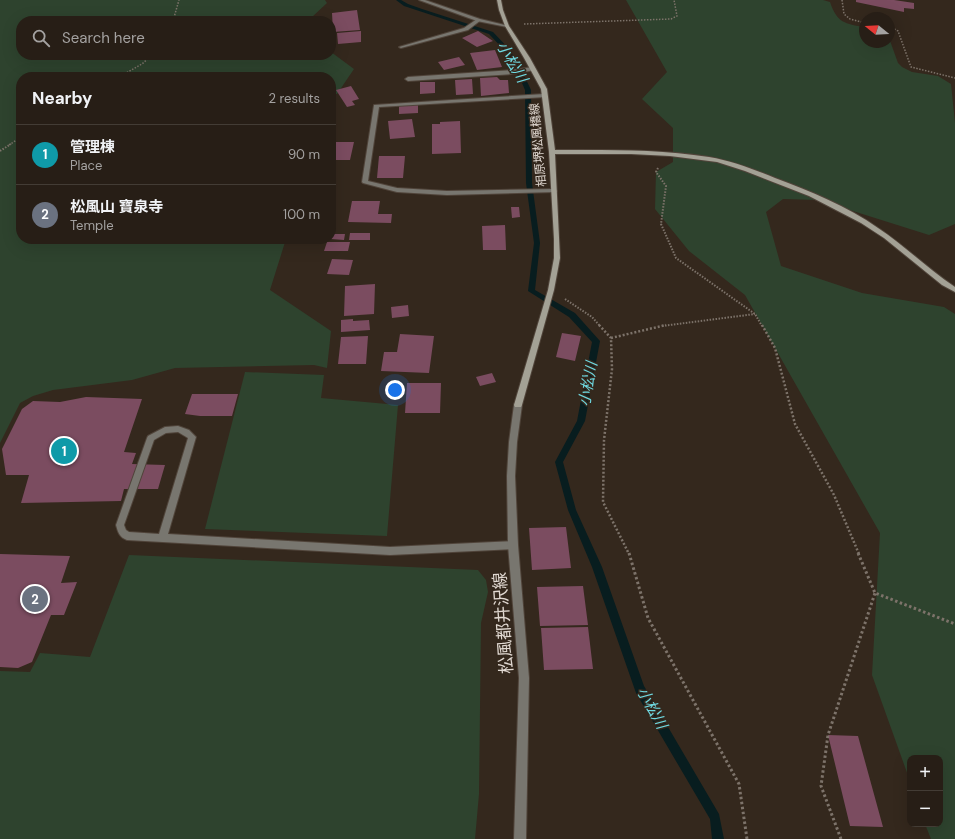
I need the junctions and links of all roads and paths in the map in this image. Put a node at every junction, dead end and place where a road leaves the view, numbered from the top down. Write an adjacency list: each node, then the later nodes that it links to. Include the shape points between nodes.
1 (179, 0): 6 (path)
2 (420, 0): 7 (street)
3 (499, 0): 9 (street, 相原堺松風橋線)
4 (674, 0): 9 (path, via 677,16 671,19)
5 (842, 0): 8 (path, via 844,14)
6 (174, 16)
7 (479, 20): 9 (street); 11 (street, via 466,29)
8 (859, 21)
9 (507, 26): 13 (street, 相原堺松風橋線)
10 (895, 29): 15 (path, via 898,31 911,67)
11 (401, 47)
12 (146, 60): 14 (path)
13 (534, 69): 16 (street); 17 (street, 相原堺松風橋線, via 544,90)
14 (128, 72)
15 (955, 78)
16 (408, 79)
17 (544, 96): 20 (street, 相原堺松風橋線); 22 (street, via 376,106 365,182 397,190 447,193)
18 (16, 140): 19 (path)
19 (0, 151)
20 (552, 152): 21 (street); 22 (street, 相原堺松風橋線)
21 (664, 154): 24 (street, via 710,159 753,171 842,208 877,230 940,281); 25 (path, via 656,172 666,186 661,224 676,258)
22 (554, 191): 23 (street, 相原堺松風橋線, via 558,239)
23 (551, 290): 26 (path, via 592,317); 27 (street, 相原堺松風橋線)
24 (955, 290)
25 (756, 314): 26 (path, via 671,324); 30 (path, via 775,348 795,424 834,495)
26 (611, 338): 33 (path, via 612,369 604,440 603,502 628,551 648,618 739,784)
27 (518, 405): 29 (street, 松風都井沢線, via 511,476)
28 (162, 538): 28 (street, via 192,438 178,429 165,430 151,438 120,525 122,532 127,536); 29 (street, via 390,552)
29 (513, 545): 32 (street, 松風都井沢線, via 524,678)
30 (876, 593): 31 (path); 34 (path, via 828,736 821,786)
31 (955, 624)
32 (520, 839)
33 (747, 839)
34 (841, 839)

